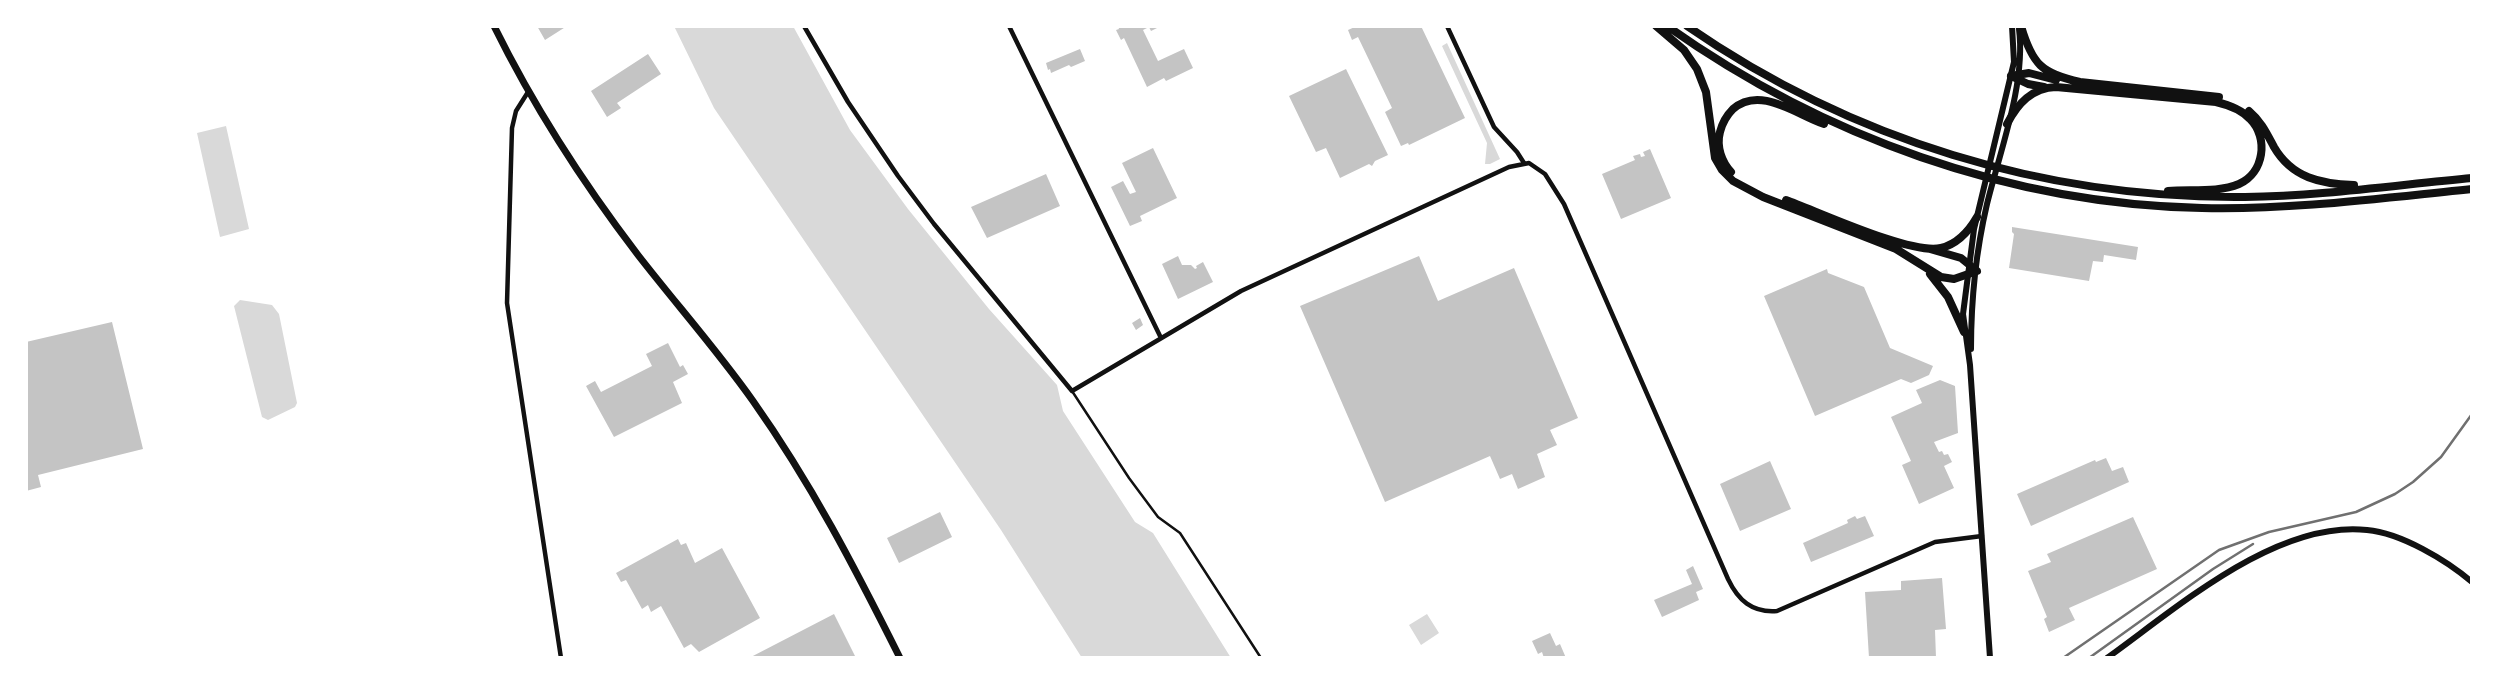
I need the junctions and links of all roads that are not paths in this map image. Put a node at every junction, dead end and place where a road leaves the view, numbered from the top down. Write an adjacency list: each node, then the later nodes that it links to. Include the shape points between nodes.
1 (494, 26): 13 (main road)
2 (804, 26): 29 (street, via 898,176)
3 (1009, 26): 27 (street)
4 (1447, 26): 16 (street, via 1494,127)
5 (1656, 26): 24 (highway, via 1684,50 1700,74 1715,158 1730,178 1752,192 1896,249)
6 (1667, 26): 15 (highway, via 1770,92)
7 (1687, 26): 20 (highway, via 1810,100 1901,139 2021,174)
8 (2012, 26): 10 (street)
9 (2020, 26): 10 (street); 11 (highway, via 2039,66)
10 (2016, 76): 11 (highway, via 2029,73); 12 (highway); 14 (street); 21 (street, via 2006,99)
11 (2080, 82): 18 (highway, via 2204,94 2230,101 2257,118 2283,159 2303,176 2335,184)
12 (2050, 88): 14 (highway, via 2024,99); 20 (highway, via 2211,101 2236,109 2255,124 2261,156 2243,183)
13 (529, 91): 32 (street, via 512,128 506,286); 33 (main road, via 601,205 786,449 830,521)
14 (2007, 124): 25 (street)
15 (1864, 137): 19 (highway, via 1961,171 2115,202 2203,208 2306,206); 22 (highway, via 1755,100 1729,114 1719,141 1727,167 1753,187 1893,241)
16 (1524, 163): 27 (street, via 1241,291); 30 (street, via 1545,174 1564,204 1728,579 1742,601 1755,609 1777,611 1935,542)
17 (2472, 178): 18 (highway)
18 (2388, 186): 20 (highway, via 2256,197)
19 (2472, 189)
20 (2138, 193)
21 (1977, 217): 22 (highway, via 1958,240); 23 (street)
22 (1930, 249): 23 (highway)
23 (1970, 264): 25 (highway)
24 (1923, 267): 25 (highway, via 1948,279); 26 (highway, via 1948,297)
25 (1973, 273): 26 (street); 28 (street)
26 (1964, 332): 28 (street)
27 (1161, 338): 29 (street)
28 (1970, 365): 30 (street)
29 (1072, 391): 34 (lane, via 1158,517 1180,533)
30 (1982, 536): 35 (street)
31 (2472, 582): 36 (street, via 2438,558 2390,535 2357,529 2313,535 2277,545 2238,565)
32 (561, 658)
33 (900, 658)
34 (1261, 658)
35 (1990, 658)
36 (2107, 658)

